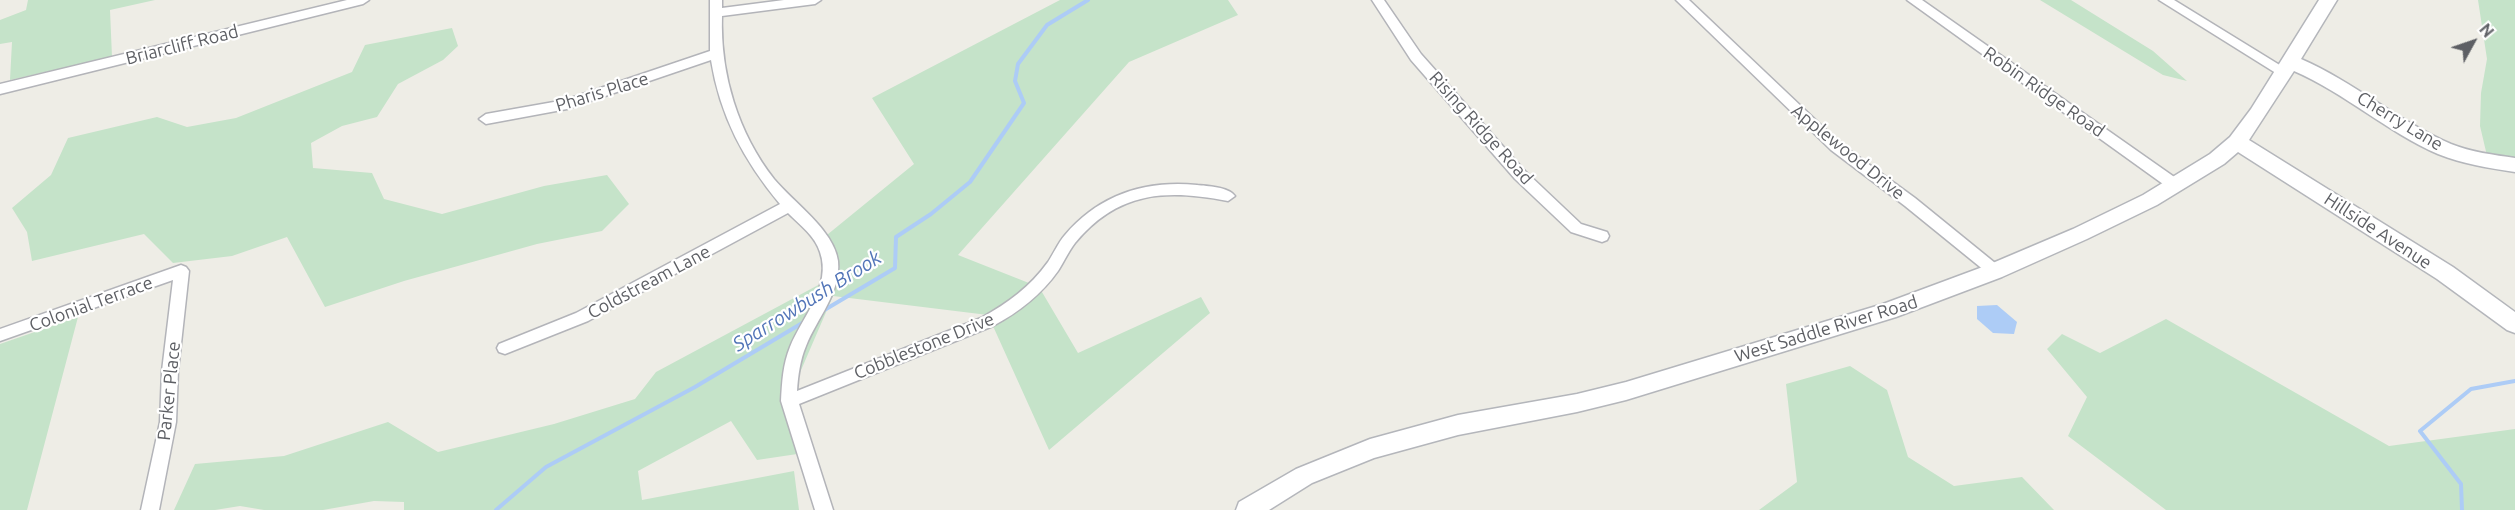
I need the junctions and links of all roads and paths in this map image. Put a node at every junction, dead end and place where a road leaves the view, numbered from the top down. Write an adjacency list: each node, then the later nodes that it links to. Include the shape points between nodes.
1 (363, 0): 11 (street, Briarcliff Road)
2 (815, 0): 8 (street)
3 (1378, 0): 18 (street, Rising Ridge Road, via 1416,57 1520,175 1576,228)
4 (1682, 0): 20 (street, Applewood Drive, via 1836,147)
5 (1912, 0): 15 (street, Robin Ridge Road)
6 (2165, 0): 10 (street, Cherry Lane)
7 (2324, 6): 10 (street, West Saddle River Road)
8 (715, 7): 9 (street)
9 (715, 54): 12 (street, Pharis Place, via 576,101); 17 (street, via 720,86 738,135 768,183)
10 (2287, 67): 13 (street, West Saddle River Road); 14 (street, Cherry Lane, via 2330,79 2433,143 2456,153)
11 (0, 89)
12 (486, 119)
13 (2237, 142): 15 (street, West Saddle River Road); 21 (street, Hillside Avenue, via 2436,267)
14 (2515, 165)
15 (2175, 185): 20 (street, West Saddle River Road, via 2114,218)
16 (1228, 196): 24 (street, Cobblestone Drive, via 1168,187 1111,203 1070,239 1039,285 1005,312)
17 (789, 206): 23 (street, Coldstream Lane, via 582,317); 24 (street, via 819,236 827,250 831,273 794,357)
18 (1602, 236)
19 (181, 271): 22 (street, Colonial Terrace); 25 (street, Parker Place, via 168,422)
20 (1995, 271): 27 (street, West Saddle River Road, via 1888,311 1626,391 1458,425 1386,444 1304,476)
21 (2515, 324)
22 (0, 335)
23 (505, 348)
24 (789, 401): 26 (street)
25 (150, 510)
26 (824, 510)
27 (1248, 510)

